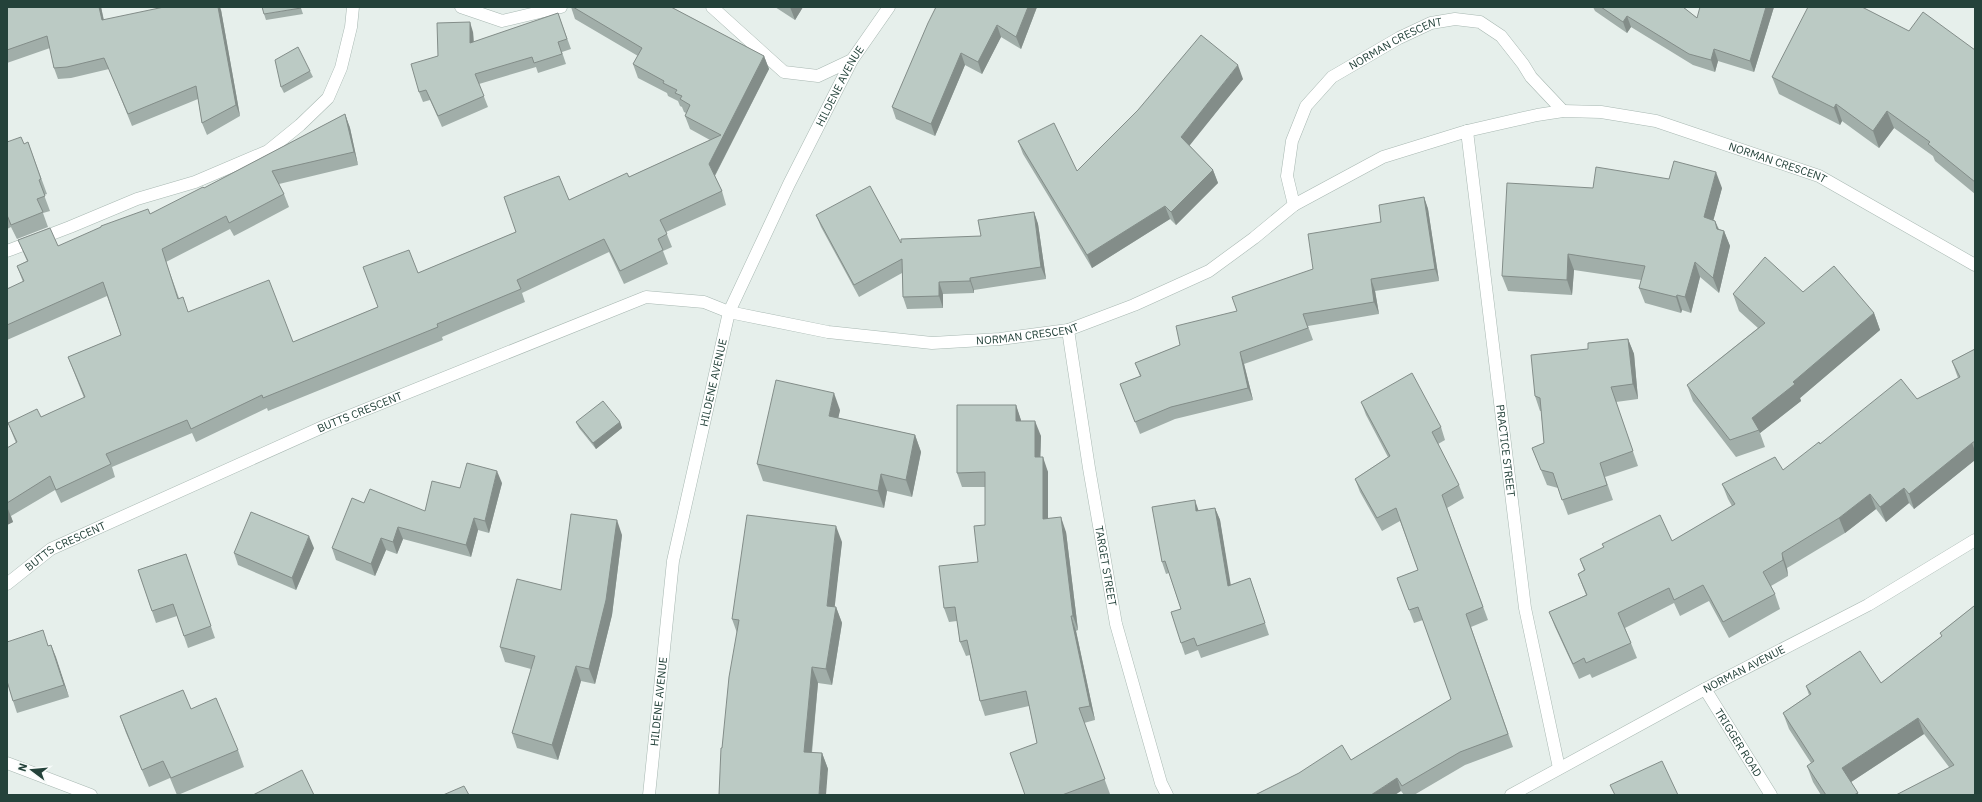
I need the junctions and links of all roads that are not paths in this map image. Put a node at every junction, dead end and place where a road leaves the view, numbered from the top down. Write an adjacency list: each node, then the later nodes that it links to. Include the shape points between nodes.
1 (353, 7): 10 (street, via 341,68 328,98 268,151 195,182 137,199)
2 (460, 7): 3 (street, via 502,21)
3 (561, 7)
4 (712, 7): 6 (street, via 784,72 818,76)
5 (889, 7): 6 (street, HILDENE AVENUE)
6 (852, 60): 12 (street, HILDENE AVENUE, via 789,184)
7 (1563, 111): 8 (street, NORMAN CRESCENT); 9 (street, NORMAN CRESCENT, via 1531,77 1501,36 1480,22 1455,19 1431,22 1332,77 1306,106 1292,141 1287,176); 11 (street, NORMAN CRESCENT, via 1601,112 1656,121 1819,176)
8 (1467, 131): 9 (street, NORMAN CRESCENT, via 1383,157); 18 (street, PRACTICE STREET, via 1525,608)
9 (1294, 205): 13 (street, NORMAN CRESCENT, via 1209,271 1134,305)
10 (7, 251)
11 (1975, 266)
12 (729, 312): 13 (street, NORMAN CRESCENT, via 828,332 932,343 1000,339); 15 (street, BUTTS CRESCENT, via 704,302 646,297 326,425 94,529 51,549); 20 (street, HILDENE AVENUE, via 672,561)
13 (1068, 330): 21 (street, TARGET STREET, via 1116,624 1161,783)
14 (1975, 540): 16 (street, NORMAN AVENUE, via 1868,604)
15 (7, 584)
16 (1705, 689): 18 (street, NORMAN AVENUE); 23 (street, TRIGGER ROAD)
17 (7, 763): 19 (street)
18 (1559, 768): 22 (street, NORMAN AVENUE)
19 (91, 795)
20 (649, 795)
21 (1167, 795)
22 (1511, 795)
23 (1772, 795)

